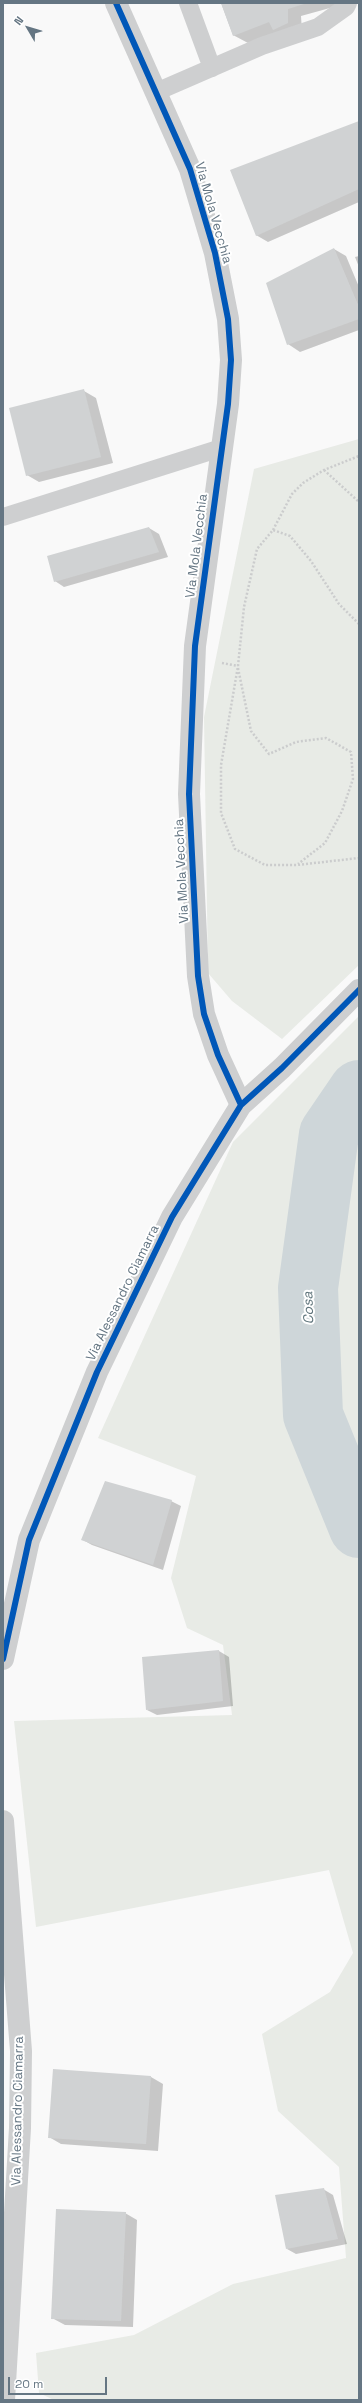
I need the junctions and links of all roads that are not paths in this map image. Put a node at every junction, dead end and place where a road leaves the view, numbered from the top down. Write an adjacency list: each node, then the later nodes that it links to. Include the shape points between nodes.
1 (116, 3): 5 (street, Via Mola Vecchia)
2 (188, 3): 4 (lane)
3 (348, 3): 4 (lane, via 318,27 262,46)
4 (212, 68): 5 (lane)
5 (156, 92): 6 (street, Via Mola Vecchia, via 190,169 215,254 228,319 232,360)
6 (221, 448): 7 (lane); 9 (street, Via Mola Vecchia, via 195,646 189,794 198,976 204,1014 218,1055)
7 (3, 517)
8 (359, 990): 9 (street, Via Alessandro Ciamarra, via 282,1068)
9 (241, 1105): 10 (street, Via Alessandro Ciamarra, via 172,1217 97,1372 29,1540)
10 (3, 1659)
11 (3, 1822): 12 (street, Via Alessandro Ciamarra, via 22,2051)
12 (4, 2400)

